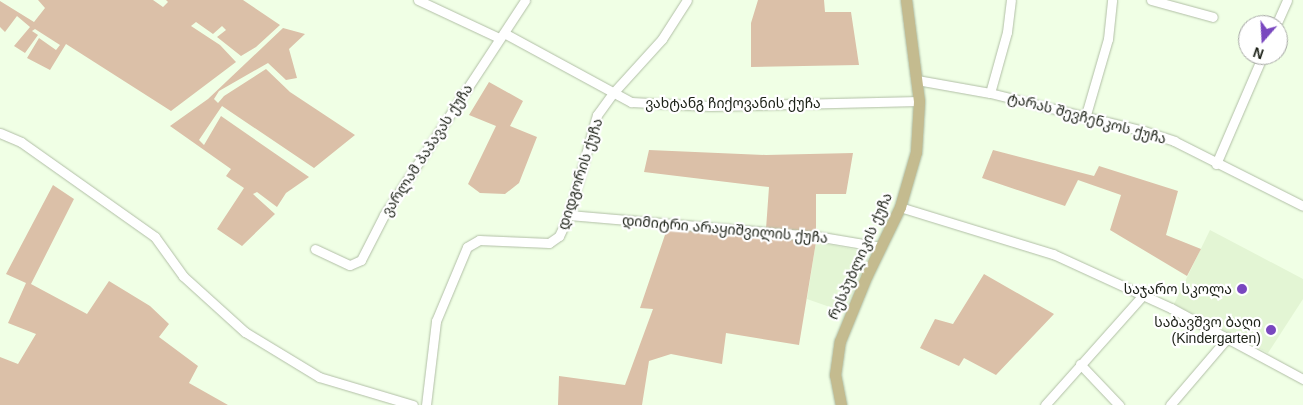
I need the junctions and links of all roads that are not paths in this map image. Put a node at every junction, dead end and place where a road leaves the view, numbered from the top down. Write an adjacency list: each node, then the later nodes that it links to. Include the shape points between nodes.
1 (418, 0): 11 (street, ვახტანგ ჩიქოვანის ქუჩა)
2 (524, 0): 11 (street, ვარლამ პაპავას ქუჩა)
3 (687, 0): 14 (street, დიდგორის ქუჩა, via 662,39)
4 (906, 0): 13 (main road, რესპუბლიკის ქუჩა)
5 (1011, 0): 15 (street)
6 (1112, 0): 17 (street, via 1108,39)
7 (1151, 0): 10 (street)
8 (1287, 0): 9 (street)
9 (1280, 15)
10 (1213, 17)
11 (501, 35): 14 (street, ვახტანგ ჩიქოვანის ქუჩა); 24 (street, ვარლამ პაპავას ქუჩა, via 384,215 361,260 350,266)
12 (1259, 65): 19 (street)
13 (917, 80): 15 (street, ტარას შევჩენკოს ქუჩა); 16 (main road, რესპუბლიკის ქუჩა)
14 (613, 93): 16 (street, ვახტანგ ჩიქოვანის ქუჩა, via 631,102 710,106); 22 (street, დიდგორის ქუჩა, via 592,128)
15 (990, 93): 17 (street, ტარას შევჩენკოს ქუჩა)
16 (919, 101): 21 (main road, რესპუბლიკის ქუჩა, via 916,152)
17 (1085, 118): 19 (street, ტარას შევჩენკოს ქუჩა, via 1174,141)
18 (0, 133): 29 (street, via 21,142 155,237 183,276 246,332 319,377)
19 (1216, 164): 20 (street, ტარას შევჩენკოს ქუჩა)
20 (1303, 206)
21 (900, 207): 23 (main road, რესპუბლიკის ქუჩა); 25 (street, via 1053,254)
22 (569, 215): 23 (street, დიმიტრი არაყიშვილის ქუჩა, via 816,236); 30 (street, დიდგორის ქუჩა, via 559,236 549,243 479,240 467,246 436,321)
23 (881, 247): 31 (main road, რესპუბლიკის ქუჩა, via 840,340 835,375)
24 (315, 249)
25 (1142, 295): 26 (street); 27 (street)
26 (1228, 337): 28 (street); 34 (street)
27 (1080, 364): 32 (street); 33 (street)
28 (1303, 380)
29 (413, 405)
30 (426, 405)
31 (841, 405)
32 (1045, 405)
33 (1119, 405)
34 (1170, 405)

